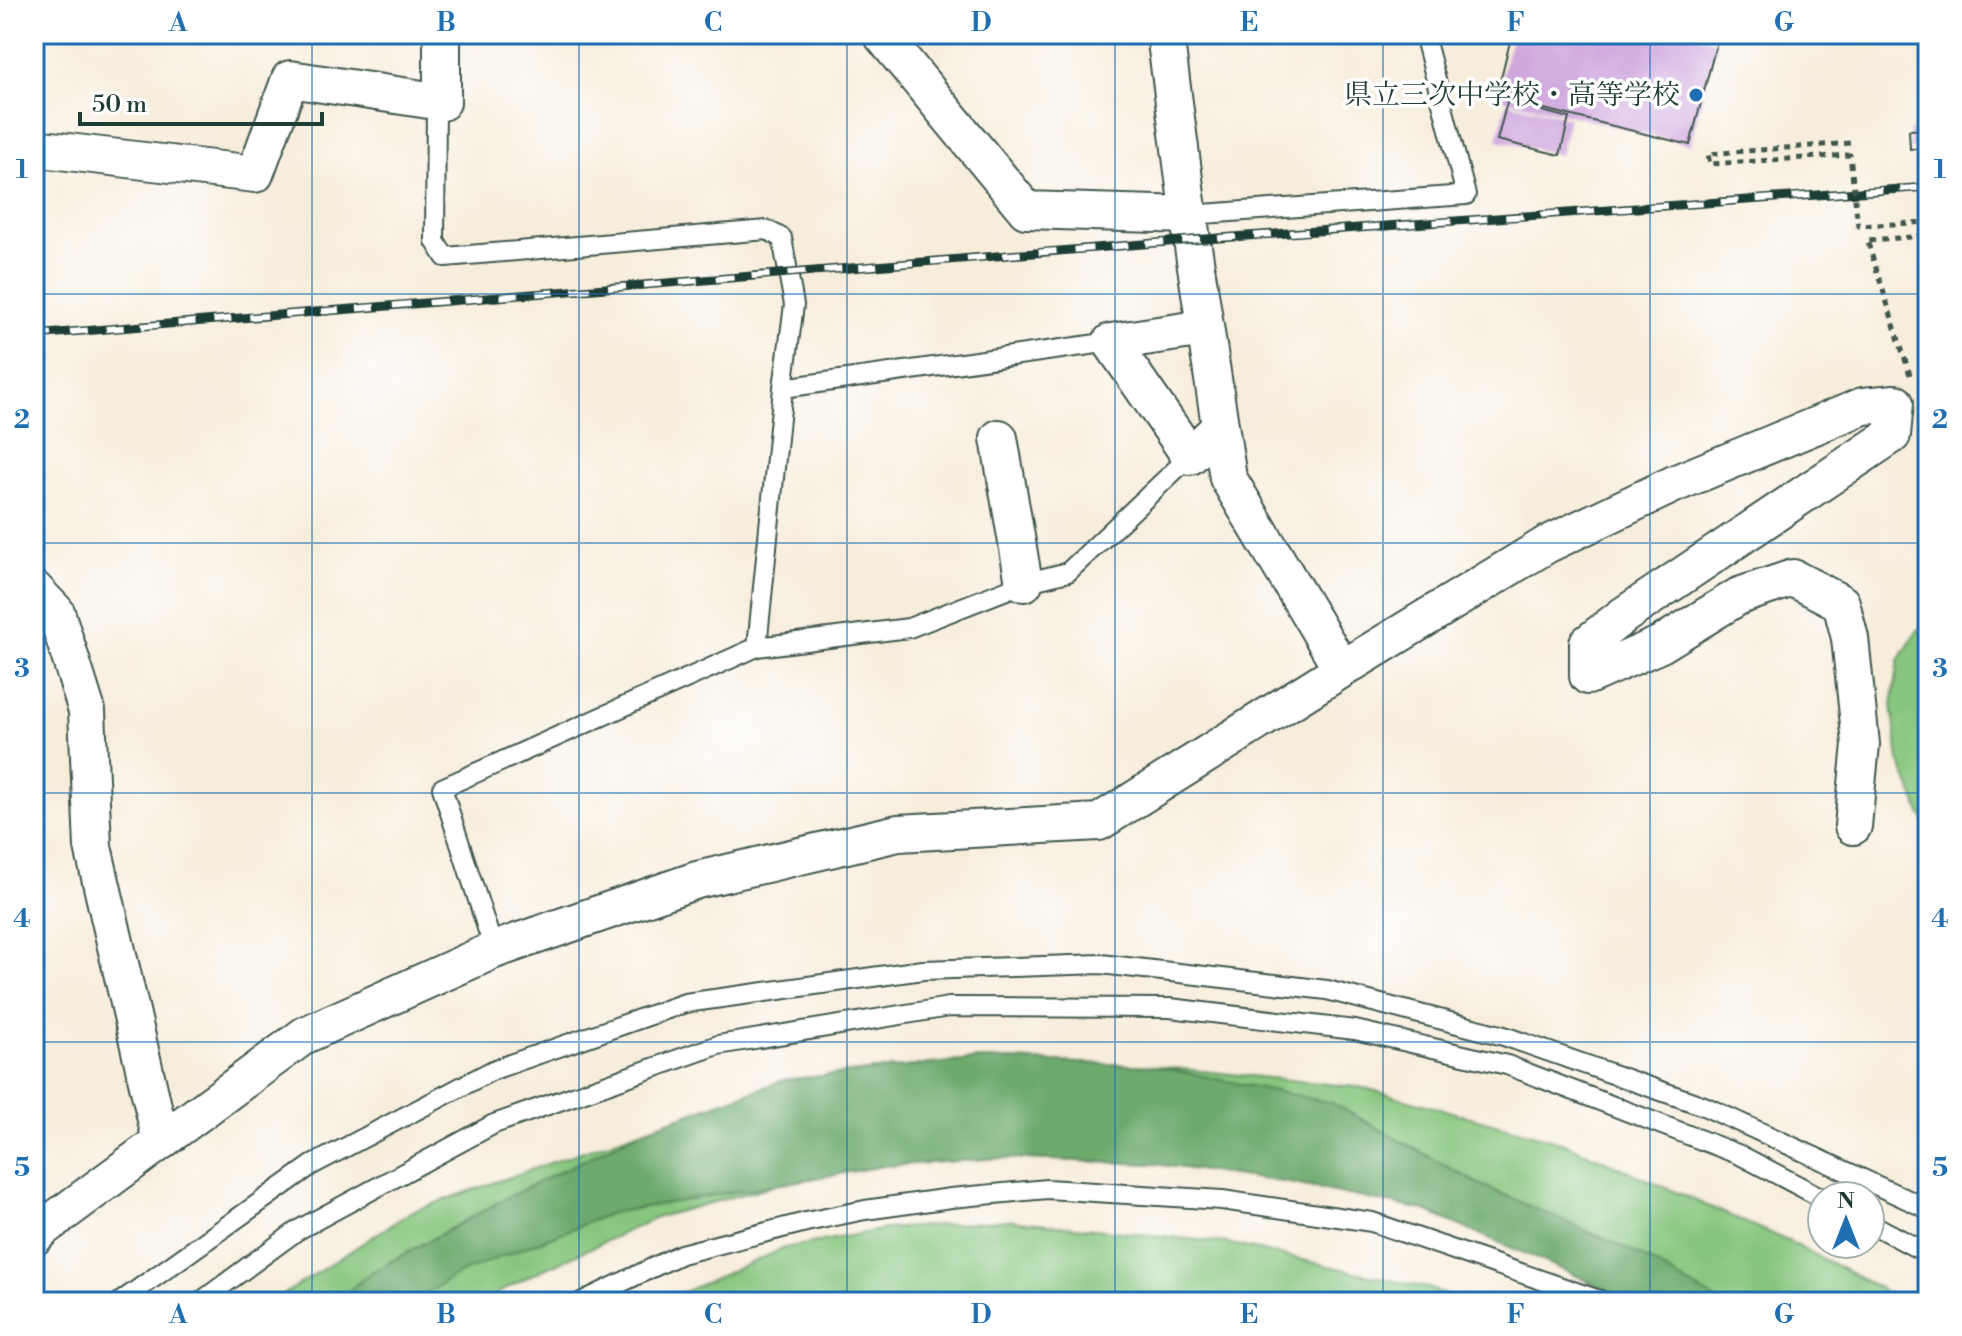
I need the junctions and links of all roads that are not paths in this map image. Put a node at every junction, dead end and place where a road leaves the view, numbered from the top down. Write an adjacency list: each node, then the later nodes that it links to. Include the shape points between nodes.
1 (442, 34): 5 (street, via 442,102)
2 (882, 34): 7 (street, via 1026,210)
3 (1165, 34): 7 (street)
4 (1424, 34): 7 (lane, via 1466,195)
5 (436, 101): 6 (street, via 290,79 255,174); 10 (lane, via 435,241 445,257 767,230 782,238 794,305)
6 (34, 148)
7 (1189, 215): 8 (street)
8 (1205, 328): 9 (street); 11 (street)
9 (1111, 342): 10 (lane); 13 (street)
10 (783, 388): 16 (lane)
11 (1220, 427): 13 (street); 17 (street, via 1228,478)
12 (999, 438): 14 (street)
13 (1190, 456): 14 (lane, via 1068,572)
14 (1024, 583): 16 (lane, via 909,628)
15 (34, 589): 20 (street, via 56,612 87,711 93,847)
16 (757, 647): 19 (lane, via 442,788)
17 (1342, 669): 18 (street, via 1546,545 1674,484 1863,406 1895,403 1892,435 1588,643 1588,676 1661,644 1739,596 1793,578 1841,603 1861,744); 19 (street, via 1099,822 898,833 697,880)
18 (1853, 826)
19 (494, 950): 20 (street, via 305,1035)
20 (161, 1141): 24 (street)
21 (1806, 1190): 27 (lane, via 1740,1155 1507,1065 1355,1030 1170,1008 949,1007 718,1045 494,1124 298,1230)
22 (1928, 1209): 26 (lane, via 1704,1106 1504,1036 1327,990 1101,964 923,970 685,1003 493,1070 312,1165)
23 (1886, 1232): 25 (lane)
24 (34, 1237)
25 (1928, 1254)
26 (120, 1302)
27 (200, 1302)
28 (581, 1302): 29 (lane, via 681,1254 806,1222 951,1198 1047,1189 1222,1200 1372,1222)
29 (1605, 1302)

